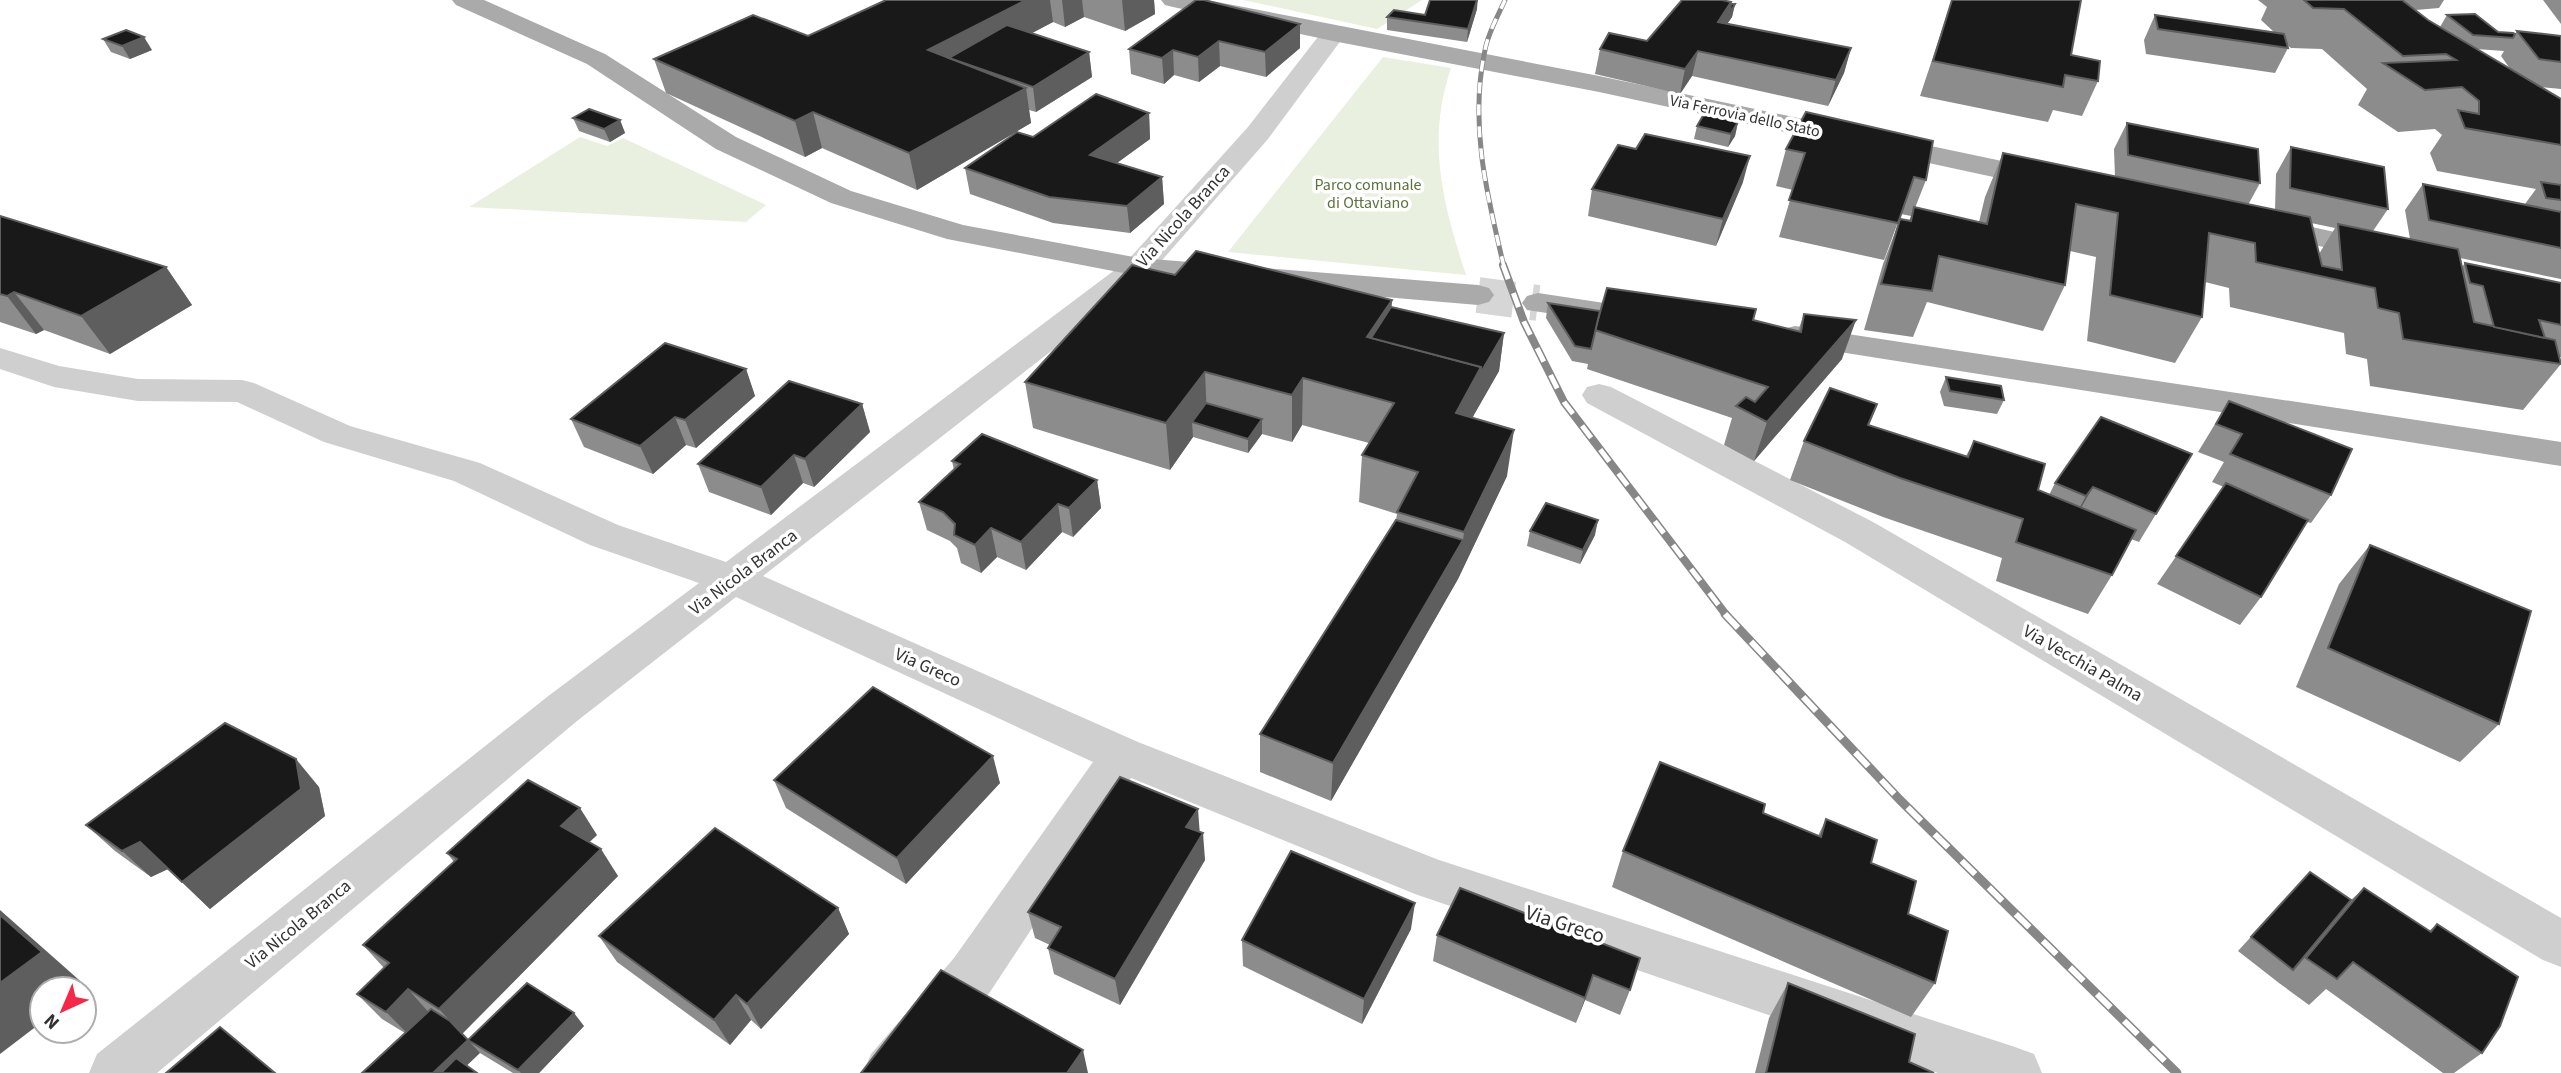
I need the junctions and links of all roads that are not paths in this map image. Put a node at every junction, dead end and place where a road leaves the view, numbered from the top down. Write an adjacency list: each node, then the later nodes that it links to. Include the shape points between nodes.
1 (464, 0): 7 (main road, via 596,59 726,143 841,197 958,233)
2 (1173, 0): 3 (main road, Via Ferrovia dello Stato)
3 (1333, 34): 4 (main road, Via Ferrovia dello Stato, via 1599,84); 7 (street, Via Nicola Branca, via 1258,133)
4 (2073, 185)
5 (2236, 220): 6 (main road)
6 (2398, 254)
7 (1139, 267): 8 (main road); 15 (street, Via Nicola Branca)
8 (1478, 295)
9 (1538, 303): 10 (main road)
10 (1634, 315)
11 (1771, 333): 14 (main road)
12 (0, 358): 15 (street, Via Greco, via 54,376 138,390 242,391 337,434 467,472 604,535)
13 (1599, 395): 17 (street, Via Vecchia Palma, via 1859,532)
14 (2561, 454)
15 (734, 580): 16 (street, Via Greco); 18 (street, Via Nicola Branca, via 562,709)
16 (1122, 755): 19 (street, via 972,975); 20 (street, Via Greco, via 1432,879)
17 (2561, 944)
18 (116, 1073)
19 (890, 1073)
20 (2015, 1073)

